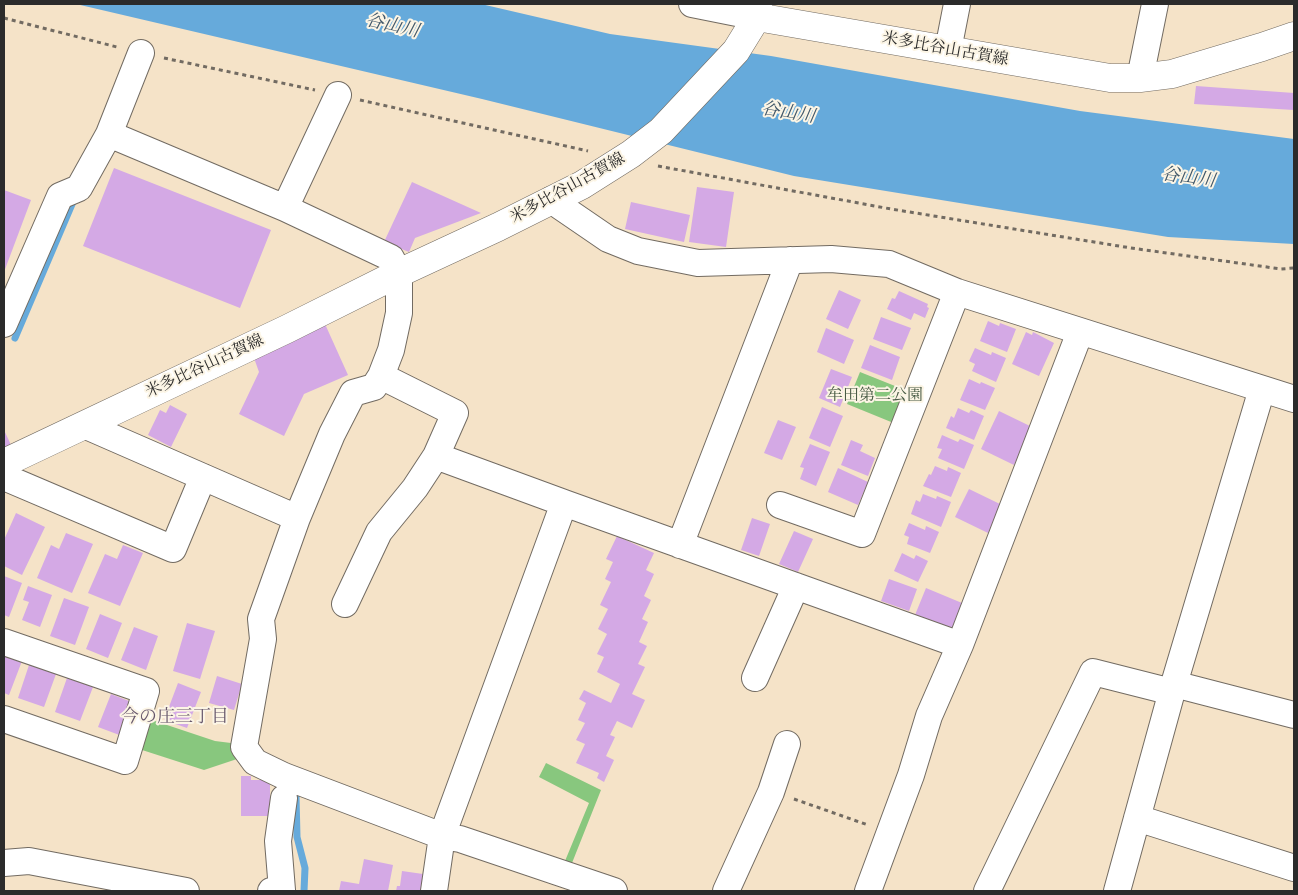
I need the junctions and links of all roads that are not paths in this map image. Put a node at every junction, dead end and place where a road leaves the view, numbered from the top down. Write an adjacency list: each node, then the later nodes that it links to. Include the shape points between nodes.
1 (692, 4): 4 (street)
2 (957, 4): 6 (street)
3 (1155, 4): 8 (street)
4 (758, 11): 6 (main road, 米多比谷山古賀線); 11 (main road, 米多比谷山古賀線, via 736,51 661,131 582,186)
5 (1294, 36): 8 (main road, 米多比谷山古賀線, via 1172,74)
6 (948, 50): 8 (main road, 米多比谷山古賀線, via 1110,78)
7 (141, 53): 10 (street)
8 (1140, 78)
9 (338, 95): 12 (street)
10 (109, 134): 12 (street); 16 (street, via 79,188 60,196)
11 (551, 200): 13 (street, via 608,239 638,250 698,263); 14 (main road, 米多比谷山古賀線)
12 (286, 208): 14 (street, via 391,258)
13 (790, 260): 15 (street, via 831,259 889,264); 29 (street)
14 (399, 273): 18 (street, via 399,313); 21 (main road, 米多比谷山古賀線)
15 (957, 292): 17 (street); 27 (street, via 862,534)
16 (4, 324)
17 (1080, 332): 19 (street); 33 (street)
18 (382, 376): 22 (street, via 455,413); 28 (street, via 374,387 354,393 332,434)
19 (1262, 389): 20 (street); 35 (street)
20 (1294, 399)
21 (84, 425): 23 (main road, 米多比谷山古賀線); 25 (street)
22 (436, 456): 26 (street); 31 (street, via 379,532)
23 (4, 463)
24 (4, 477): 25 (street, via 173,549)
25 (203, 477): 28 (street)
26 (564, 503): 29 (street); 41 (street)
27 (780, 505)
28 (297, 518): 41 (street, via 261,619 263,639 244,747 255,762 284,776)
29 (680, 545): 30 (street)
30 (796, 586): 33 (street); 34 (street)
31 (344, 604)
32 (4, 642): 37 (street, via 146,691 124,761)
33 (960, 645): 49 (street, via 930,716)
34 (756, 678)
35 (1173, 688): 36 (street); 40 (street); 50 (street, via 1093,672)
36 (1294, 715)
37 (4, 719)
38 (787, 744): 48 (street, via 770,792)
39 (284, 798): 45 (street, via 278,841 282,890)
40 (1137, 818): 43 (street); 51 (street)
41 (442, 836): 46 (street); 47 (street, via 460,839)
42 (4, 863): 44 (street, via 29,861)
43 (1294, 868)
44 (186, 891)
45 (271, 891)
46 (434, 891)
47 (614, 891)
48 (726, 891)
49 (868, 891)
50 (987, 891)
51 (1116, 891)

